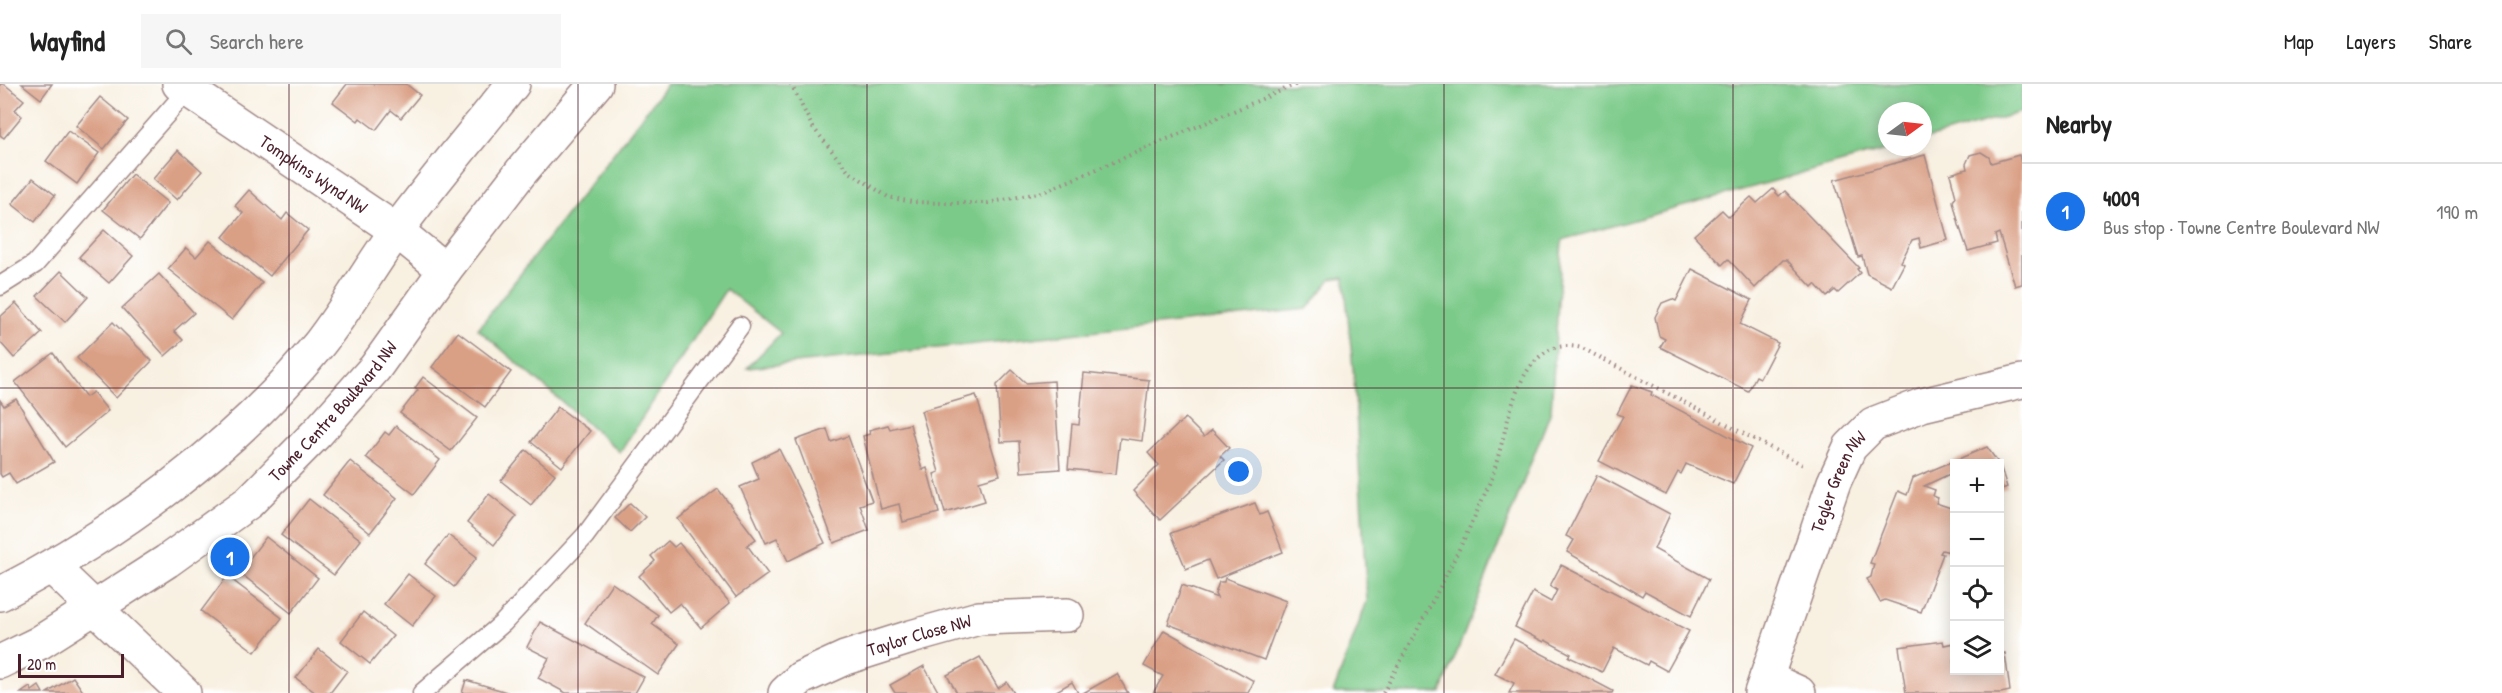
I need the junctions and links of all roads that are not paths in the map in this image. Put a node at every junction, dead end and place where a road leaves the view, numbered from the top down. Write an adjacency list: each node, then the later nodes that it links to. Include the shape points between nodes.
1 (513, 84): 4 (street)
2 (596, 84): 5 (street, Towne Centre Boulevard NW)
3 (187, 86): 4 (street, Tompkins Wynd NW); 6 (lane, via 35,264)
4 (397, 231): 5 (street, Tompkins Wynd NW); 9 (street, via 320,343 249,416 174,486)
5 (445, 270): 11 (street, Towne Centre Boulevard NW, via 375,368 249,502)
6 (0, 286)
7 (740, 326): 16 (lane, via 585,536 503,623)
8 (2022, 381): 14 (street, Tegler Green NW, via 1922,405 1873,424 1850,447 1834,482)
9 (52, 567): 10 (street); 11 (street)
10 (0, 594)
11 (94, 608): 13 (street, Towne Centre Boulevard NW); 15 (street)
12 (1067, 615): 17 (street, Taylor Close NW, via 979,618 845,658 801,678)
13 (0, 662)
14 (1763, 686): 18 (street)
15 (184, 693)
16 (422, 693)
17 (785, 693)
18 (1799, 693)

